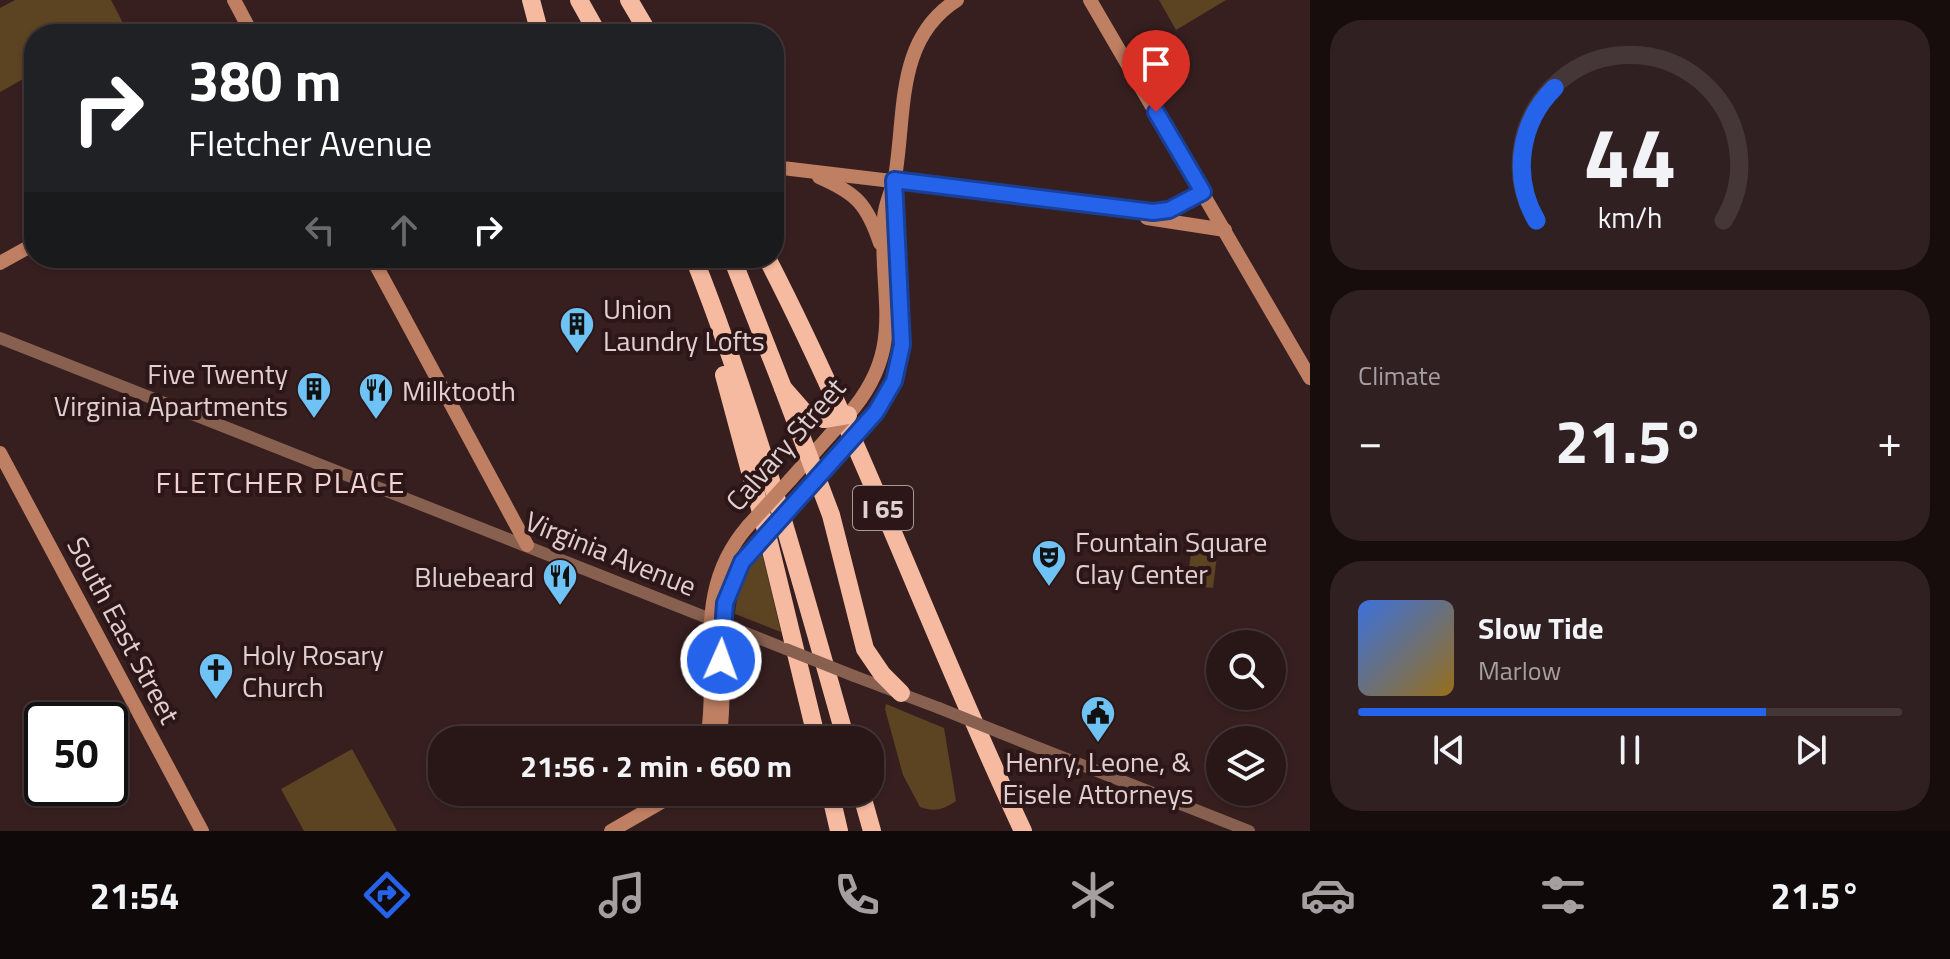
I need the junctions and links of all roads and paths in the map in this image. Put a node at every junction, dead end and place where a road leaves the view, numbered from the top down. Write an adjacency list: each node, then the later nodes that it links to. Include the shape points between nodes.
1 (234, 0): 8 (main road)
2 (531, 0): 9 (highway)
3 (579, 0): 10 (highway)
4 (588, 0): 11 (highway)
5 (1090, 0): 16 (main road)
6 (951, 4): 15 (main road, Calvary Street, via 924,30 910,61)
7 (632, 5): 12 (highway)
8 (247, 24)
9 (537, 24)
10 (594, 24)
11 (596, 24)
12 (643, 24)
13 (784, 168): 14 (main road)
14 (808, 172): 15 (main road); 20 (main road, via 846,189 863,204)
15 (894, 180): 17 (main road); 20 (main road, Calvary Street, via 884,217); 34 (main road, Calvary Street, bridge, via 901,355 891,389)
16 (1203, 192): 17 (main road, via 1167,211); 18 (main road)
17 (1133, 210): 18 (main road, via 1155,221)
18 (1225, 230): 28 (main road)
19 (24, 250): 21 (main road)
20 (884, 256): 30 (main road, Calvary Street, via 884,347 877,373)
21 (0, 263)
22 (377, 268): 35 (main road)
23 (690, 268): 40 (highway, via 730,398)
24 (698, 268): 41 (highway, via 773,486)
25 (736, 268): 29 (highway)
26 (772, 268): 42 (highway, I 65, via 859,450)
27 (0, 338): 35 (street, Virginia Avenue)
28 (1310, 378)
29 (783, 388): 31 (highway, via 804,412); 33 (highway)
30 (853, 409): 31 (highway, bridge)
31 (827, 427): 33 (main road, Calvary Street)
32 (0, 453): 46 (main road, South East Street)
33 (809, 458): 34 (highway); 36 (main road, Calvary Street, bridge, via 748,526 722,564 713,596)
34 (817, 478): 36 (main road, Calvary Street, bridge, via 747,554); 37 (highway, via 865,649)
35 (527, 545): 36 (street, Virginia Avenue)
36 (716, 621): 37 (street, Virginia Avenue, bridge); 38 (main road, Calvary Street); 39 (main road, Calvary Street)
37 (901, 693): 52 (street, Virginia Avenue, bridge)
38 (708, 726)
39 (719, 726)
40 (813, 726)
41 (842, 726)
42 (990, 761): 50 (highway); 51 (highway, I 65)
43 (655, 806): 47 (main road)
44 (833, 806): 48 (highway)
45 (865, 806): 49 (highway)
46 (202, 831)
47 (611, 831)
48 (839, 831)
49 (872, 831)
50 (1014, 831)
51 (1023, 831)
52 (1249, 831)

